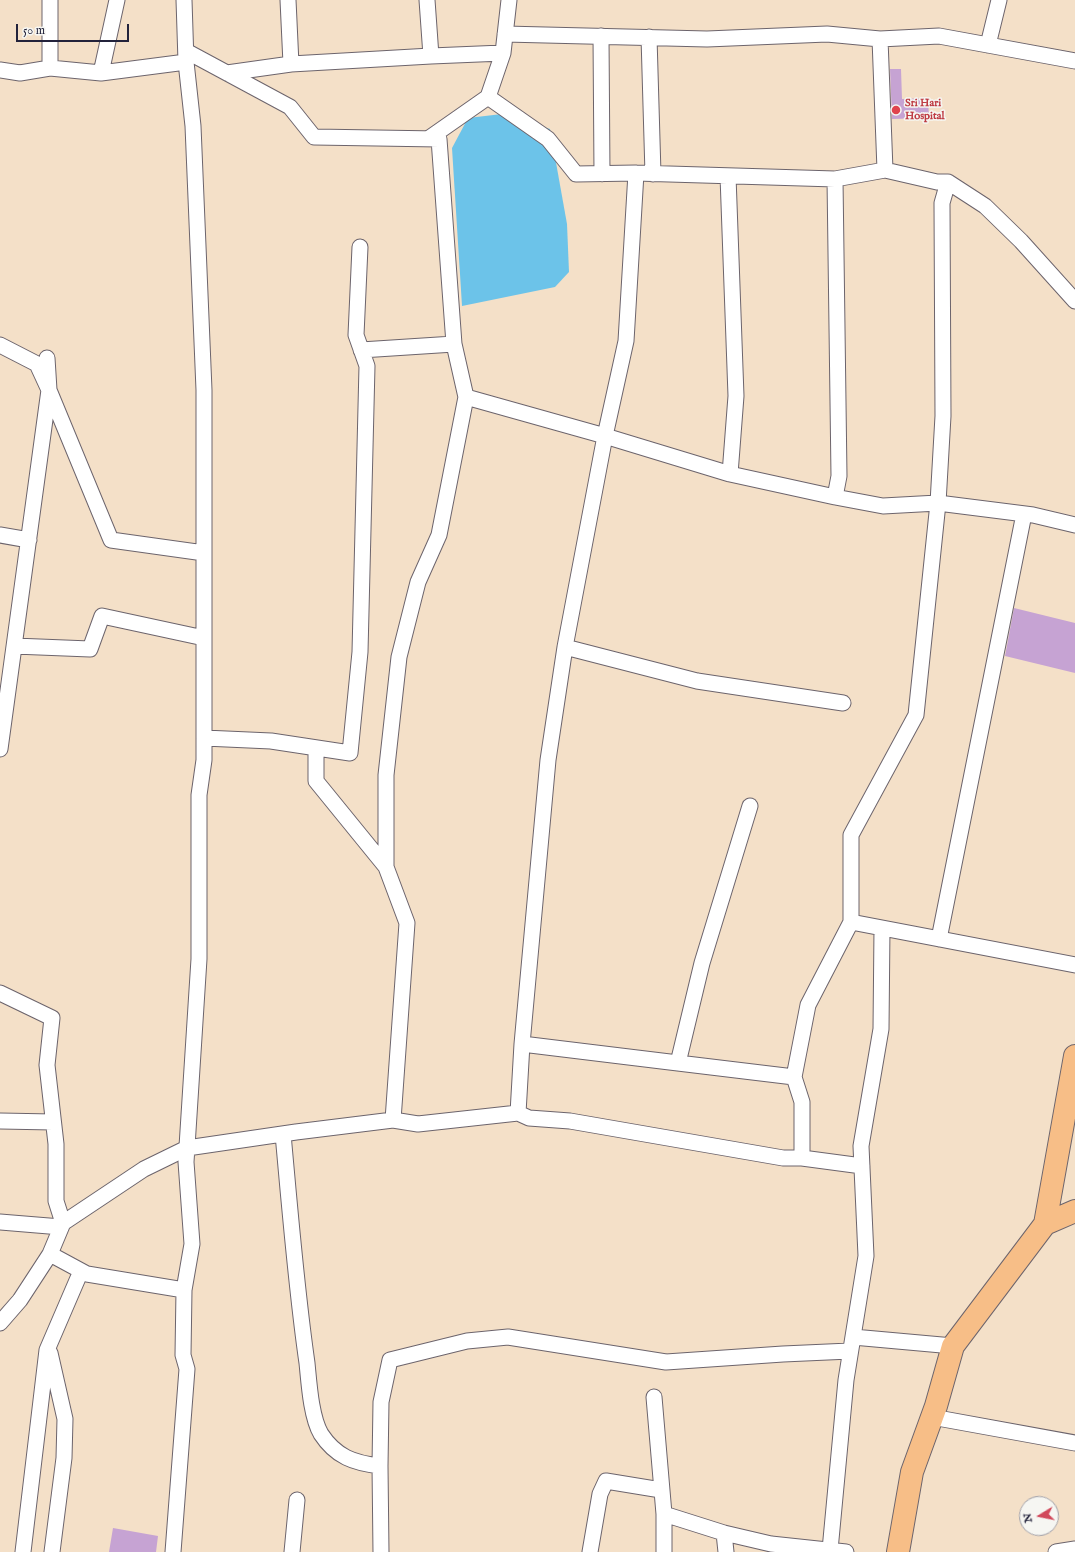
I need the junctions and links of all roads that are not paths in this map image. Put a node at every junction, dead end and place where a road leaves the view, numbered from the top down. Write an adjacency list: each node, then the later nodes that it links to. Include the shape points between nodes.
1 (50, 0): 18 (street)
2 (117, 0): 20 (street)
3 (184, 0): 14 (street)
4 (288, 0): 17 (street)
5 (427, 0): 15 (street)
6 (509, 0): 8 (street)
7 (999, 0): 12 (street)
8 (505, 34): 9 (street); 13 (street)
9 (601, 36): 10 (street); 26 (street)
10 (649, 37): 11 (street, via 707,39 827,34); 27 (street)
11 (880, 40): 12 (street, via 939,36); 24 (street)
12 (988, 45): 16 (street)
13 (503, 53): 15 (street); 22 (street)
14 (186, 56): 20 (street); 21 (street); 47 (street, via 193,126 204,390)
15 (431, 56): 17 (street)
16 (1075, 60)
17 (291, 64): 21 (street)
18 (50, 68): 19 (street, via 20,73); 20 (street)
19 (0, 70)
20 (101, 73)
21 (227, 73): 23 (street, via 290,107 314,137)
22 (488, 97): 23 (street); 26 (street, via 548,139 576,174)
23 (428, 139): 33 (street, via 439,139)
24 (885, 170): 29 (street); 30 (street, via 937,182)
25 (636, 173): 26 (street); 27 (street); 39 (street, via 626,342)
26 (602, 174)
27 (652, 174): 28 (street)
28 (728, 176): 29 (street); 40 (street, via 736,396)
29 (835, 179): 41 (street, via 839,476)
30 (948, 182): 32 (street, via 985,206 1021,241); 42 (street, via 942,203 943,416)
31 (360, 247): 35 (street, via 356,335)
32 (1075, 301)
33 (454, 344): 35 (street); 38 (street)
34 (0, 345): 37 (street, via 37,364)
35 (362, 350): 54 (street, via 368,366 360,652 350,753)
36 (47, 358): 37 (street)
37 (49, 390): 46 (street); 47 (street, via 111,540)
38 (466, 397): 39 (street); 57 (street, via 439,535 418,582 399,657 386,775)
39 (605, 436): 40 (street); 50 (street)
40 (730, 474): 41 (street)
41 (835, 497): 42 (street, via 883,506)
42 (938, 503): 43 (street); 58 (street, via 916,715 851,835)
43 (1024, 514): 44 (street); 60 (street)
44 (1075, 525)
45 (0, 535): 46 (street)
46 (28, 540): 49 (street)
47 (204, 553): 48 (street)
48 (204, 638): 49 (street, via 102,616 90,649); 53 (street)
49 (14, 646): 51 (street)
50 (565, 647): 52 (street, via 697,681); 63 (street, via 548,760)
51 (5, 681): 55 (street)
52 (843, 703)
53 (204, 738): 54 (street, via 271,741); 72 (street, via 199,795 199,959)
54 (316, 748): 57 (street, via 316,781)
55 (0, 749)
56 (750, 806): 65 (street, via 702,963)
57 (386, 867): 68 (street, via 407,923)
58 (850, 922): 59 (street); 66 (street, via 808,1005)
59 (882, 928): 60 (street); 74 (street, via 881,1029 861,1146)
60 (939, 939): 61 (street)
61 (1075, 965)
62 (0, 993): 70 (street, via 52,1018 47,1065)
63 (522, 1044): 65 (street); 67 (street)
64 (1075, 1056): 77 (main road)
65 (678, 1063): 66 (street)
66 (794, 1077): 73 (street, via 802,1102)
67 (518, 1113): 68 (street, via 418,1124); 73 (street, via 529,1118 570,1121 783,1158)
68 (393, 1120): 71 (street)
69 (0, 1121): 70 (street)
70 (53, 1122): 78 (street, via 56,1144 56,1201)
71 (283, 1134): 72 (street); 89 (street, via 300,1314 313,1410 321,1434 340,1455 360,1464)
72 (187, 1148): 78 (street, via 144,1170); 81 (street, via 192,1244)
73 (802, 1158): 74 (street)
74 (862, 1166): 83 (street, via 866,1256)
75 (1075, 1211): 77 (main road)
76 (0, 1222): 78 (street)
77 (1045, 1224): 84 (main road)
78 (62, 1225): 79 (street)
79 (50, 1254): 80 (street); 82 (street, via 20,1300)
80 (81, 1271): 81 (street); 85 (street)
81 (184, 1290): 98 (street, via 183,1355 187,1369)
82 (0, 1323)
83 (851, 1344): 84 (street); 89 (street, via 783,1354 666,1362 508,1337 467,1341 390,1360 381,1402); 95 (street)
84 (953, 1346): 87 (main road)
85 (47, 1350): 96 (street); 97 (street, via 50,1352 65,1419 64,1458)
86 (654, 1397): 90 (street)
87 (932, 1417): 88 (street); 105 (main road, via 912,1472)
88 (1075, 1443)
89 (380, 1466): 100 (street)
90 (662, 1490): 92 (street); 101 (street, via 606,1480 600,1494)
91 (297, 1500): 99 (street)
92 (664, 1514): 93 (street); 102 (street)
93 (724, 1533): 95 (street, via 771,1544); 103 (street)
94 (1075, 1548): 106 (street)
95 (830, 1550): 104 (street)
96 (23, 1552)
97 (52, 1552)
98 (173, 1552)
99 (292, 1552)
100 (381, 1552)
101 (590, 1552)
102 (664, 1552)
103 (726, 1552)
104 (846, 1552)
105 (898, 1552)
106 (1056, 1552)

